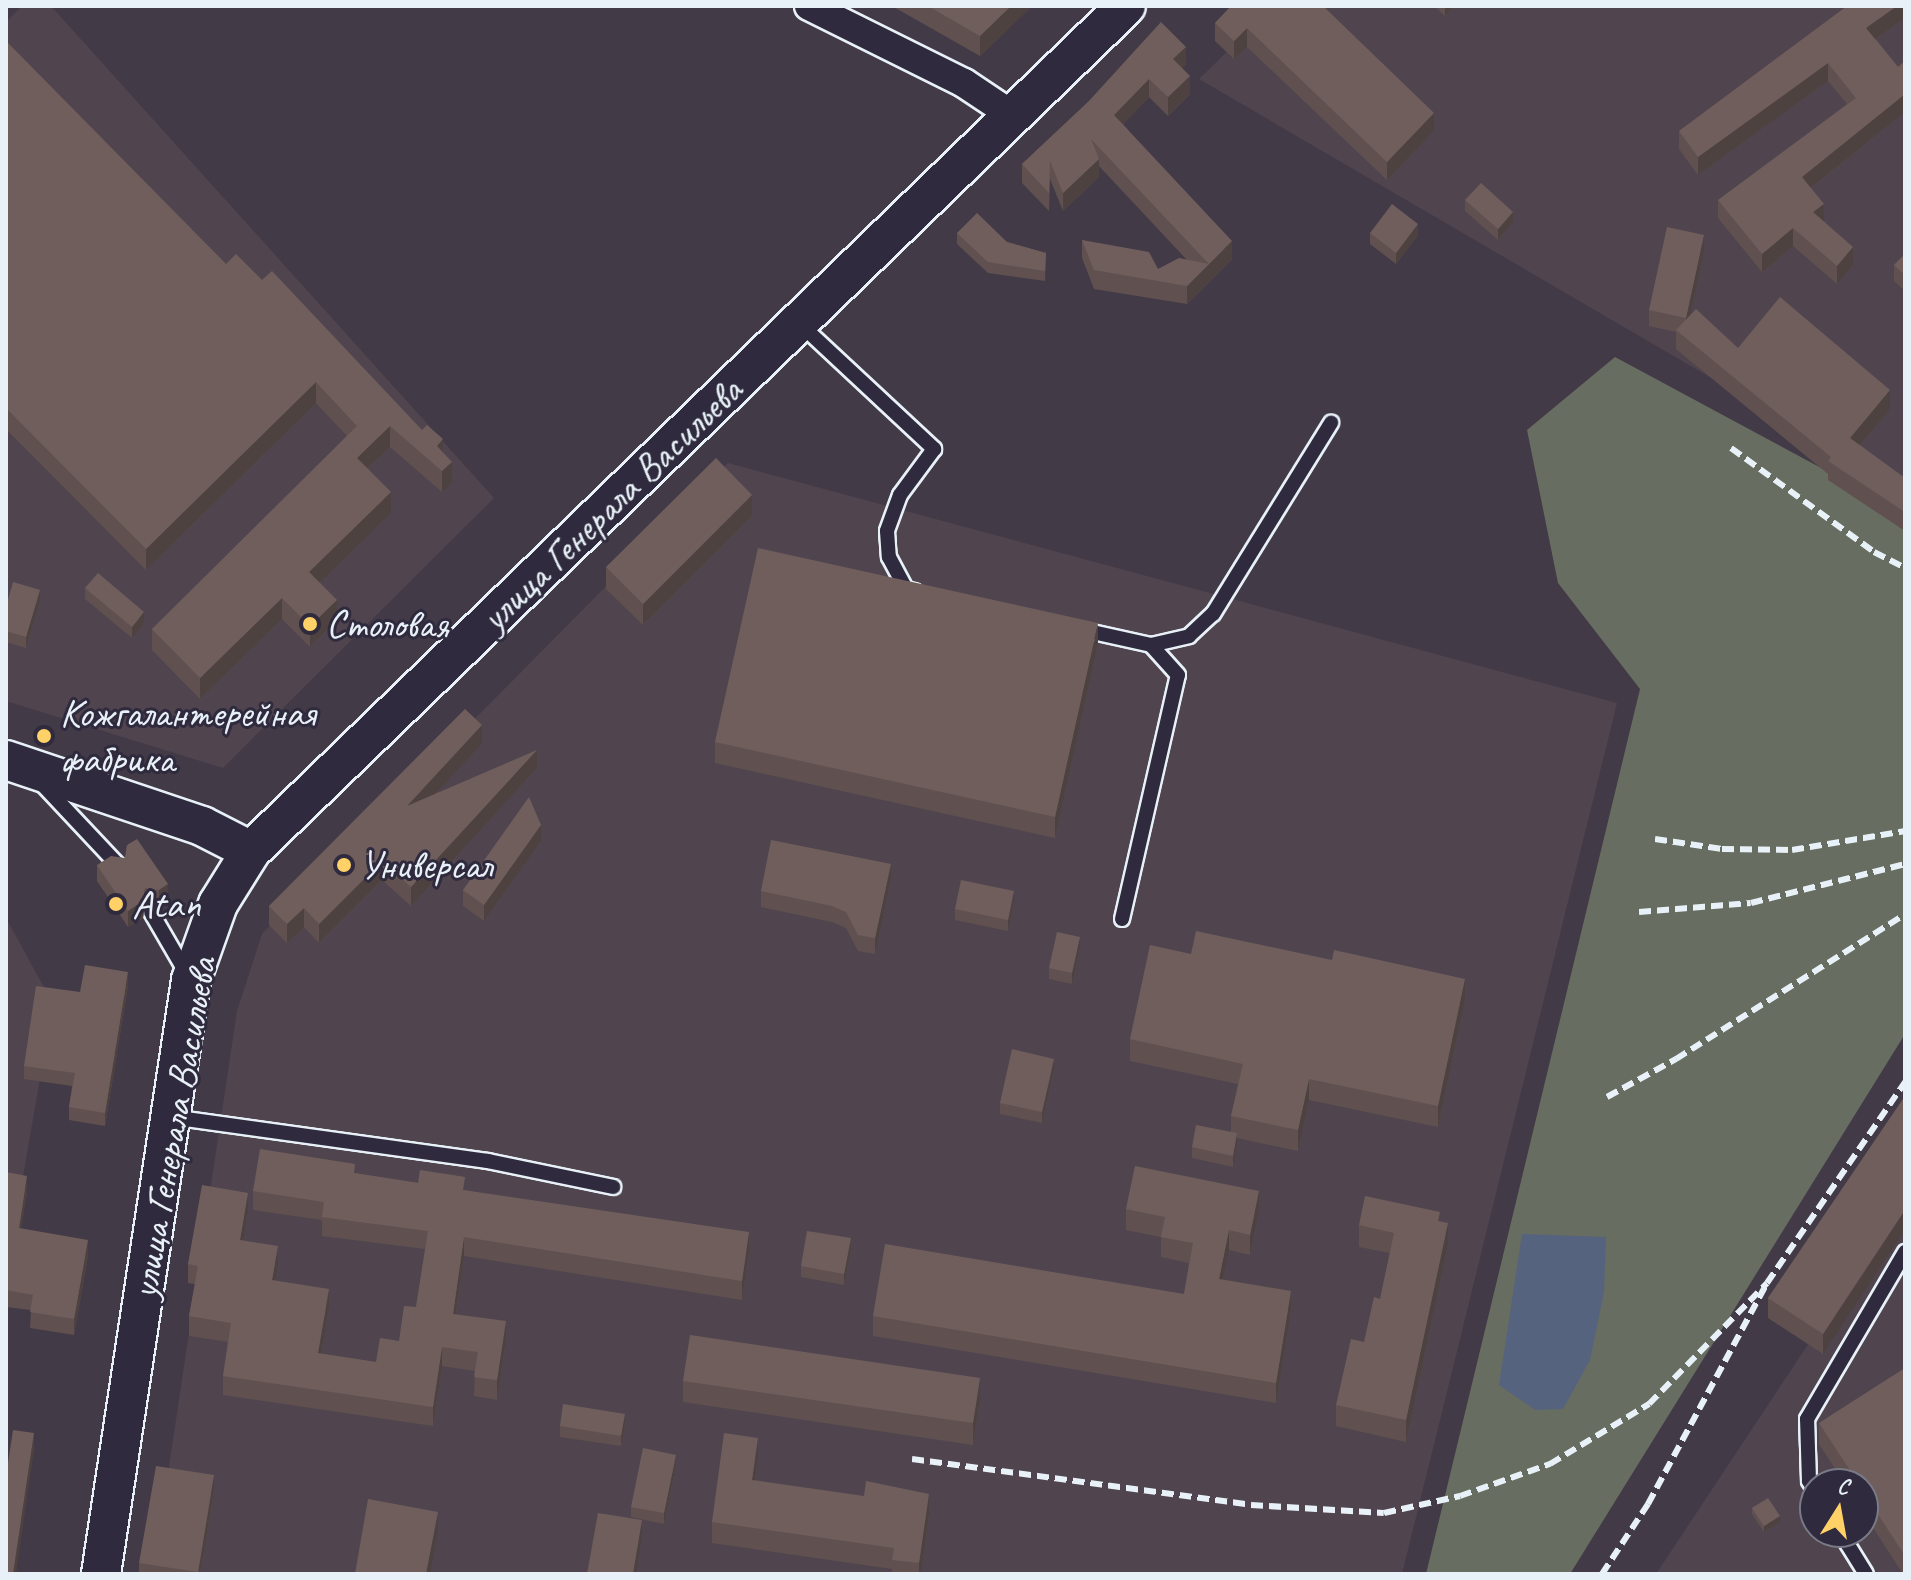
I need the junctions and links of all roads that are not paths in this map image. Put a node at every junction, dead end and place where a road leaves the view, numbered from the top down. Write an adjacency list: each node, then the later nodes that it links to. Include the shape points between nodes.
1 (809, 6): 3 (street, via 964,83)
2 (1126, 6): 3 (main road, улица Генерала Васильева)
3 (1015, 117): 4 (main road, улица Генерала Васильева)
4 (799, 323): 6 (lane, via 934,449 900,495 887,531 889,557 906,589); 10 (main road, улица Генерала Васильева)
5 (1331, 423): 8 (lane, via 1213,614 1189,636)
6 (937, 596)
7 (1059, 624): 8 (lane)
8 (1151, 645): 13 (lane, via 1178,675)
9 (16, 763): 10 (main road, via 202,826); 11 (lane)
10 (251, 851): 14 (main road, улица Генерала Васильева, via 218,904)
11 (119, 866)
12 (151, 912): 14 (lane)
13 (1122, 919)
14 (191, 980): 15 (main road, улица Генерала Васильева)
15 (170, 1117): 16 (lane, via 488,1161); 20 (main road, улица Генерала Васильева)
16 (613, 1187)
17 (1905, 1252): 18 (lane, via 1807,1419)
18 (1809, 1468)
19 (1850, 1548): 21 (lane)
20 (101, 1574)
21 (1866, 1574)

